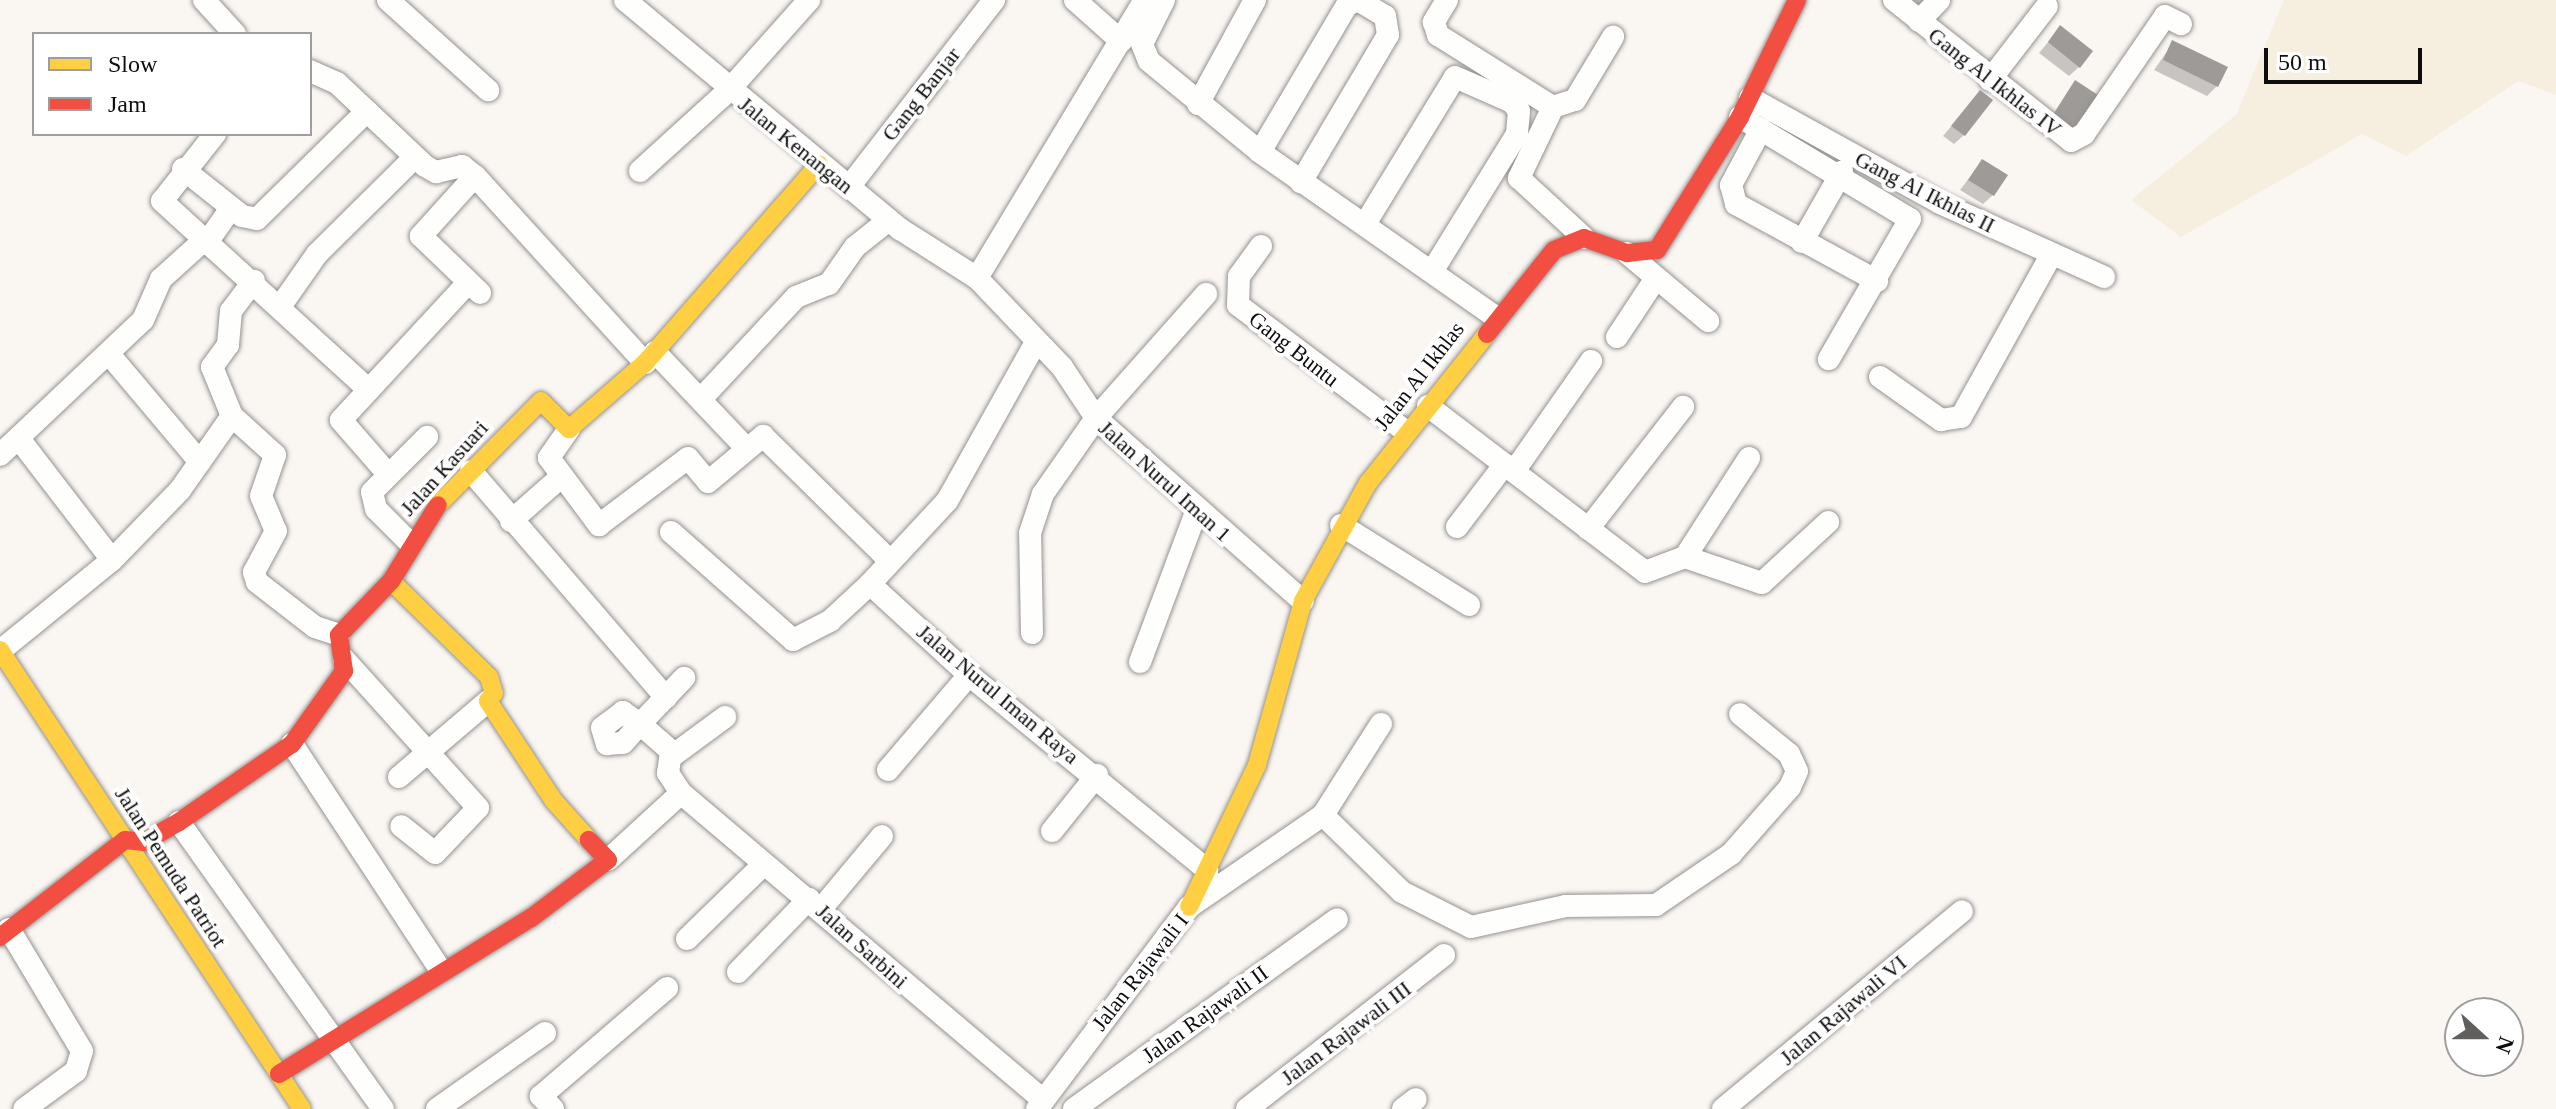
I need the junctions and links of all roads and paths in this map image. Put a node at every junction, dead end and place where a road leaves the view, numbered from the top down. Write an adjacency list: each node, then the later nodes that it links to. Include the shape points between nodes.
1 (204, 0): 17 (street)
2 (388, 0): 22 (street)
3 (625, 0): 23 (street, Jalan Kenangan)
4 (809, 0): 23 (street)
5 (994, 0): 38 (street, Gang Banjar)
6 (1075, 0): 19 (street)
7 (1145, 0): 19 (street)
8 (1164, 0): 24 (street, via 1143,53)
9 (1255, 0): 24 (street)
10 (1447, 0): 25 (street, via 1434,22 1438,35)
11 (1797, 0): 26 (street)
12 (1894, 0): 15 (street, Gang Al Ikhlas IV)
13 (1939, 0): 15 (street)
14 (2047, 6): 21 (street)
15 (1919, 21): 21 (street, Gang Al Ikhlas IV)
16 (2181, 24): 21 (street, Gang Al Ikhlas IV, via 2165,16 2077,141)
17 (233, 32)
18 (1613, 37): 25 (street, via 1575,100)
19 (1121, 41): 50 (street)
20 (312, 71): 27 (street, via 325,73)
21 (1990, 80)
22 (488, 90)
23 (728, 91): 32 (street, Jalan Kenangan); 34 (street)
24 (1198, 104): 30 (street)
25 (1553, 107): 42 (street, via 1519,178)
26 (1745, 107): 28 (street); 46 (street, via 1666,240 1648,254); 47 (street, Gang Al Ikhlas II)
27 (367, 111): 31 (street); 39 (street, via 257,219)
28 (1761, 129): 35 (street); 44 (street, via 1732,197)
29 (213, 136): 33 (street)
30 (1260, 152): 37 (street); 37 (street, via 1347,5 1358,0 1385,16 1388,35)
31 (414, 158): 36 (street, via 436,172 454,165); 55 (street, via 317,254)
32 (819, 164): 38 (street, Jalan Kenangan); 61 (street)
33 (183, 169): 39 (street); 43 (street, via 162,201)
34 (640, 171)
35 (1842, 172): 44 (street); 53 (street, via 1910,219)
36 (475, 176): 61 (street); 65 (street, via 421,236 474,288)
37 (1301, 182): 41 (street)
38 (849, 187): 40 (street, Jalan Kenangan)
39 (231, 208): 43 (street)
40 (889, 220): 50 (street, Jalan Kenangan); 66 (street, via 855,247 829,284 796,297)
41 (1365, 224): 48 (street); 48 (street, via 1455,77 1512,102 1519,111 1517,134)
42 (1584, 238): 46 (street); 56 (street, Jalan Al Ikhlas, via 1554,250)
43 (204, 242): 51 (street); 60 (street, via 161,279 143,320)
44 (1802, 242): 53 (street)
45 (1261, 246): 72 (street, Gang Buntu, via 1239,276 1238,305)
46 (1627, 253): 52 (street)
47 (2051, 255): 49 (street, Gang Al Ikhlas II); 64 (street, via 1961,417 1941,420)
48 (1433, 270): 56 (street)
49 (2104, 277)
50 (977, 278): 59 (street, Jalan Nurul Iman 1)
51 (254, 281): 55 (street); 69 (street, via 231,311 228,345 212,367)
52 (1654, 281): 57 (street); 58 (street)
53 (1877, 281): 62 (street)
54 (1206, 294): 70 (street)
55 (282, 304): 65 (street)
56 (1496, 317): 67 (street, Jalan Al Ikhlas)
57 (1708, 321)
58 (1617, 337)
59 (1036, 342): 70 (street, Jalan Nurul Iman 1); 93 (street, via 956,489)
60 (109, 354): 74 (street); 78 (street)
61 (650, 358): 66 (street); 71 (street)
62 (1829, 359)
63 (1591, 361): 79 (street)
64 (1880, 377)
65 (369, 390): 81 (street, via 341,420)
66 (701, 399): 75 (street)
67 (1428, 406): 72 (street, Jalan Al Ikhlas); 79 (street)
68 (1683, 407): 88 (street)
69 (232, 416): 78 (street); 99 (street, via 275,455 261,496 276,531 254,572 257,582 315,627)
70 (1096, 418): 83 (street, Jalan Nurul Iman 1); 98 (street, via 1043,494 1030,533)
71 (569, 429): 80 (street, Jalan Kasuari, via 541,401); 82 (street, via 549,454)
72 (1405, 431): 86 (street, Jalan Al Ikhlas)
73 (427, 437): 81 (street)
74 (20, 440): 76 (street); 92 (street)
75 (745, 447): 82 (street, via 708,482 688,458 599,525); 93 (street, via 766,438)
76 (0, 455)
77 (1749, 458): 91 (street)
78 (200, 462): 92 (street)
79 (1510, 467): 87 (street); 88 (street)
80 (471, 471): 84 (street); 90 (street, Jalan Kasuari)
81 (387, 473): 90 (street, via 372,501)
82 (562, 476): 84 (street)
83 (1196, 512): 96 (street, Jalan Nurul Iman 1); 102 (street)
84 (511, 521): 105 (street)
85 (1828, 522): 91 (street, via 1762,583)
86 (1341, 525): 96 (street, Jalan Al Ikhlas); 97 (street)
87 (1457, 527)
88 (1588, 529): 91 (street, via 1645,572 1662,572)
89 (671, 532): 95 (street, via 793,640 830,621)
90 (411, 544): 94 (street, Jalan Kasuari)
91 (1685, 557)
92 (112, 560): 100 (street)
93 (889, 560): 95 (street)
94 (391, 581): 99 (street, Jalan Kasuari); 106 (street, via 489,677 494,693)
95 (870, 584): 103 (street, Jalan Nurul Iman Raya)
96 (1303, 601): 125 (street, Jalan Al Ikhlas, via 1257,765)
97 (1469, 605)
98 (1032, 633)
99 (339, 635): 101 (street)
100 (0, 651): 122 (street, Jalan Pemuda Patriot)
101 (344, 659): 110 (street, via 344,671); 111 (street)
102 (1140, 662)
103 (969, 675): 113 (street); 114 (street, Jalan Nurul Iman Raya)
104 (684, 678): 105 (street)
105 (666, 698): 112 (street, via 640,724)
106 (488, 701): 111 (street); 123 (street, via 554,801)
107 (1740, 714): 117 (street, via 1789,754 1797,771 1790,787 1731,854 1656,905 1566,906 1471,927 1402,892)
108 (725, 717): 112 (street)
109 (1381, 724): 117 (street, Jalan Rajawali I)
110 (292, 744): 118 (street); 133 (street)
111 (428, 746): 115 (street); 119 (street, via 473,799 476,816 435,853)
112 (672, 756): 116 (street, via 668,773)
113 (888, 770)
114 (1097, 775): 120 (street); 125 (street, Jalan Nurul Iman Raya)
115 (399, 777)
116 (681, 793): 123 (street); 124 (street, Jalan Sarbini)
117 (1323, 815): 127 (street, Jalan Rajawali I)
118 (179, 822): 122 (street, via 144,842); 137 (street)
119 (401, 826)
120 (1052, 831)
121 (882, 836): 126 (street)
122 (125, 840): 130 (street); 138 (street, Jalan Pemuda Patriot)
123 (608, 860): 133 (street, via 531,918)
124 (761, 867): 126 (street, Jalan Sarbini); 131 (street)
125 (1207, 870): 127 (street, Jalan Al Ikhlas)
126 (815, 904): 134 (street); 139 (street, Jalan Sarbini)
127 (1189, 907): 139 (street, Jalan Rajawali I)
128 (1962, 911): 147 (street, Jalan Rajawali VI)
129 (1337, 919): 145 (street, Jalan Rajawali II)
130 (5, 933): 140 (street, via 82,1051 76,1071)
131 (687, 939)
132 (1444, 955): 146 (street, Jalan Rajawali III)
133 (440, 969): 137 (street)
134 (738, 972)
135 (667, 988): 144 (street, via 541,1096)
136 (545, 1033): 143 (street)
137 (334, 1038): 138 (street); 142 (street)
138 (279, 1074): 141 (street, Jalan Pemuda Patriot)
139 (1040, 1104)
140 (24, 1109)
141 (302, 1109)
142 (383, 1109)
143 (437, 1109)
144 (553, 1109)
145 (1074, 1109)
146 (1247, 1109)
147 (1723, 1109)

